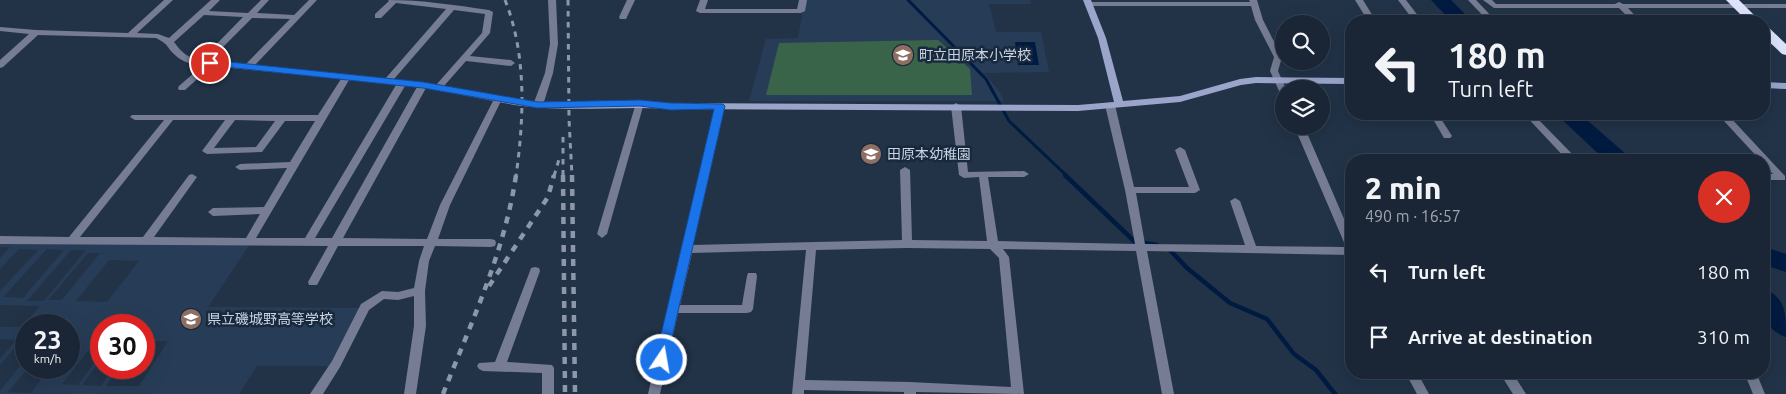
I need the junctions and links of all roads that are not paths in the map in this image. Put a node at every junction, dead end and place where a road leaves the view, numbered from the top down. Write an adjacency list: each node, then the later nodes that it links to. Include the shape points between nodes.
1 (169, 0): 34 (street)
2 (216, 0): 22 (street)
3 (265, 0): 23 (street)
4 (313, 0): 30 (street)
5 (393, 0): 21 (street); 29 (street)
6 (552, 0): 58 (street, via 554,44 549,74)
7 (631, 0): 31 (street)
8 (704, 0): 9 (street, via 700,11 801,11)
9 (803, 0)
10 (1359, 0): 24 (street)
11 (1402, 0): 25 (street)
12 (1472, 0): 26 (street)
13 (1486, 0): 17 (street, via 1494,6)
14 (1088, 2): 15 (street); 57 (street, via 1102,38)
15 (1190, 2): 16 (street)
16 (1254, 2): 45 (street, via 1259,20 1278,57 1274,71)
17 (1561, 3): 18 (street)
18 (1618, 3): 19 (street); 27 (street)
19 (1735, 3): 20 (street); 28 (highway)
20 (1786, 6)
21 (452, 7): 38 (street, via 489,12 486,33); 48 (street)
22 (203, 13): 23 (street); 36 (street)
23 (250, 15): 30 (street); 39 (street)
24 (1368, 15)
25 (1413, 15)
26 (1486, 15)
27 (1630, 15)
28 (1748, 15)
29 (378, 16)
30 (296, 17): 42 (street)
31 (623, 17)
32 (0, 29): 33 (street)
33 (36, 32): 34 (street); 41 (street)
34 (129, 36): 36 (street, via 158,36)
35 (1770, 36): 37 (highway)
36 (170, 42): 39 (street, via 178,54 189,61)
37 (1786, 51)
38 (465, 58): 40 (street); 54 (street)
39 (206, 62): 42 (street); 53 (street)
40 (511, 63)
41 (0, 65)
42 (248, 67): 43 (street)
43 (346, 78): 48 (street); 65 (street)
44 (1275, 80): 57 (street, via 1240,82 1180,99)
45 (1278, 80)
46 (1330, 81): 47 (street)
47 (1345, 81)
48 (387, 82): 49 (street)
49 (402, 83): 50 (street); 92 (street)
50 (423, 85): 54 (street); 93 (street)
51 (1770, 85): 52 (street)
52 (1786, 86)
53 (182, 88)
54 (438, 88): 55 (street)
55 (498, 100): 58 (street); 94 (street, via 445,205)
56 (640, 103): 58 (street); 59 (street); 87 (street)
57 (1115, 104): 60 (street, via 1078,108); 82 (street)
58 (538, 105)
59 (720, 106): 60 (street); 101 (street)
60 (956, 106): 78 (street, via 964,175)
61 (135, 117): 62 (street)
62 (170, 118): 63 (street); 89 (street)
63 (232, 118): 64 (street); 64 (street, via 207,151 259,150)
64 (282, 118): 65 (street)
65 (321, 118): 74 (street)
66 (1438, 120): 70 (street)
67 (1534, 120): 72 (street)
68 (1728, 120): 73 (street)
69 (1303, 135): 86 (street)
70 (1448, 136)
71 (1180, 150): 82 (street, via 1195,190)
72 (1567, 154)
73 (1760, 154)
74 (293, 165): 76 (street); 84 (street)
75 (1770, 165): 81 (street, via 1782,178)
76 (240, 167)
77 (905, 170): 96 (street)
78 (983, 174): 79 (street); 98 (street)
79 (1024, 174)
80 (192, 177): 90 (street)
81 (1770, 177)
82 (1130, 190): 97 (street)
83 (1235, 201): 102 (street)
84 (267, 210): 85 (street); 91 (street)
85 (213, 212)
86 (1345, 232)
87 (602, 234)
88 (0, 240): 89 (street)
89 (70, 240): 90 (street)
90 (146, 241): 91 (street)
91 (249, 242): 92 (street)
92 (308, 242): 93 (street)
93 (334, 242): 94 (street); 105 (street)
94 (430, 243): 95 (street); 106 (street)
95 (491, 243)
96 (907, 244): 98 (street); 100 (street)
97 (1141, 244): 98 (street); 102 (street); 120 (street)
98 (994, 245): 115 (street, via 1004,257)
99 (1345, 246): 102 (street)
100 (811, 248): 101 (street); 113 (street)
101 (686, 249): 107 (street)
102 (1252, 250)
103 (535, 271): 109 (street)
104 (752, 276): 107 (street, via 747,309)
105 (313, 282)
106 (418, 291): 116 (street, via 398,296 382,295 366,307); 117 (street, via 420,326)
107 (673, 309): 119 (street)
108 (483, 366): 109 (street)
109 (499, 367): 118 (street, via 548,368)
110 (1414, 379): 121 (street)
111 (1510, 379): 122 (street)
112 (1753, 379): 123 (street)
113 (798, 390): 114 (street)
114 (910, 391): 115 (street)
115 (1018, 393)
116 (316, 394)
117 (410, 394)
118 (548, 394)
119 (654, 394)
120 (1168, 394)
121 (1422, 394)
122 (1520, 394)
123 (1759, 394)

